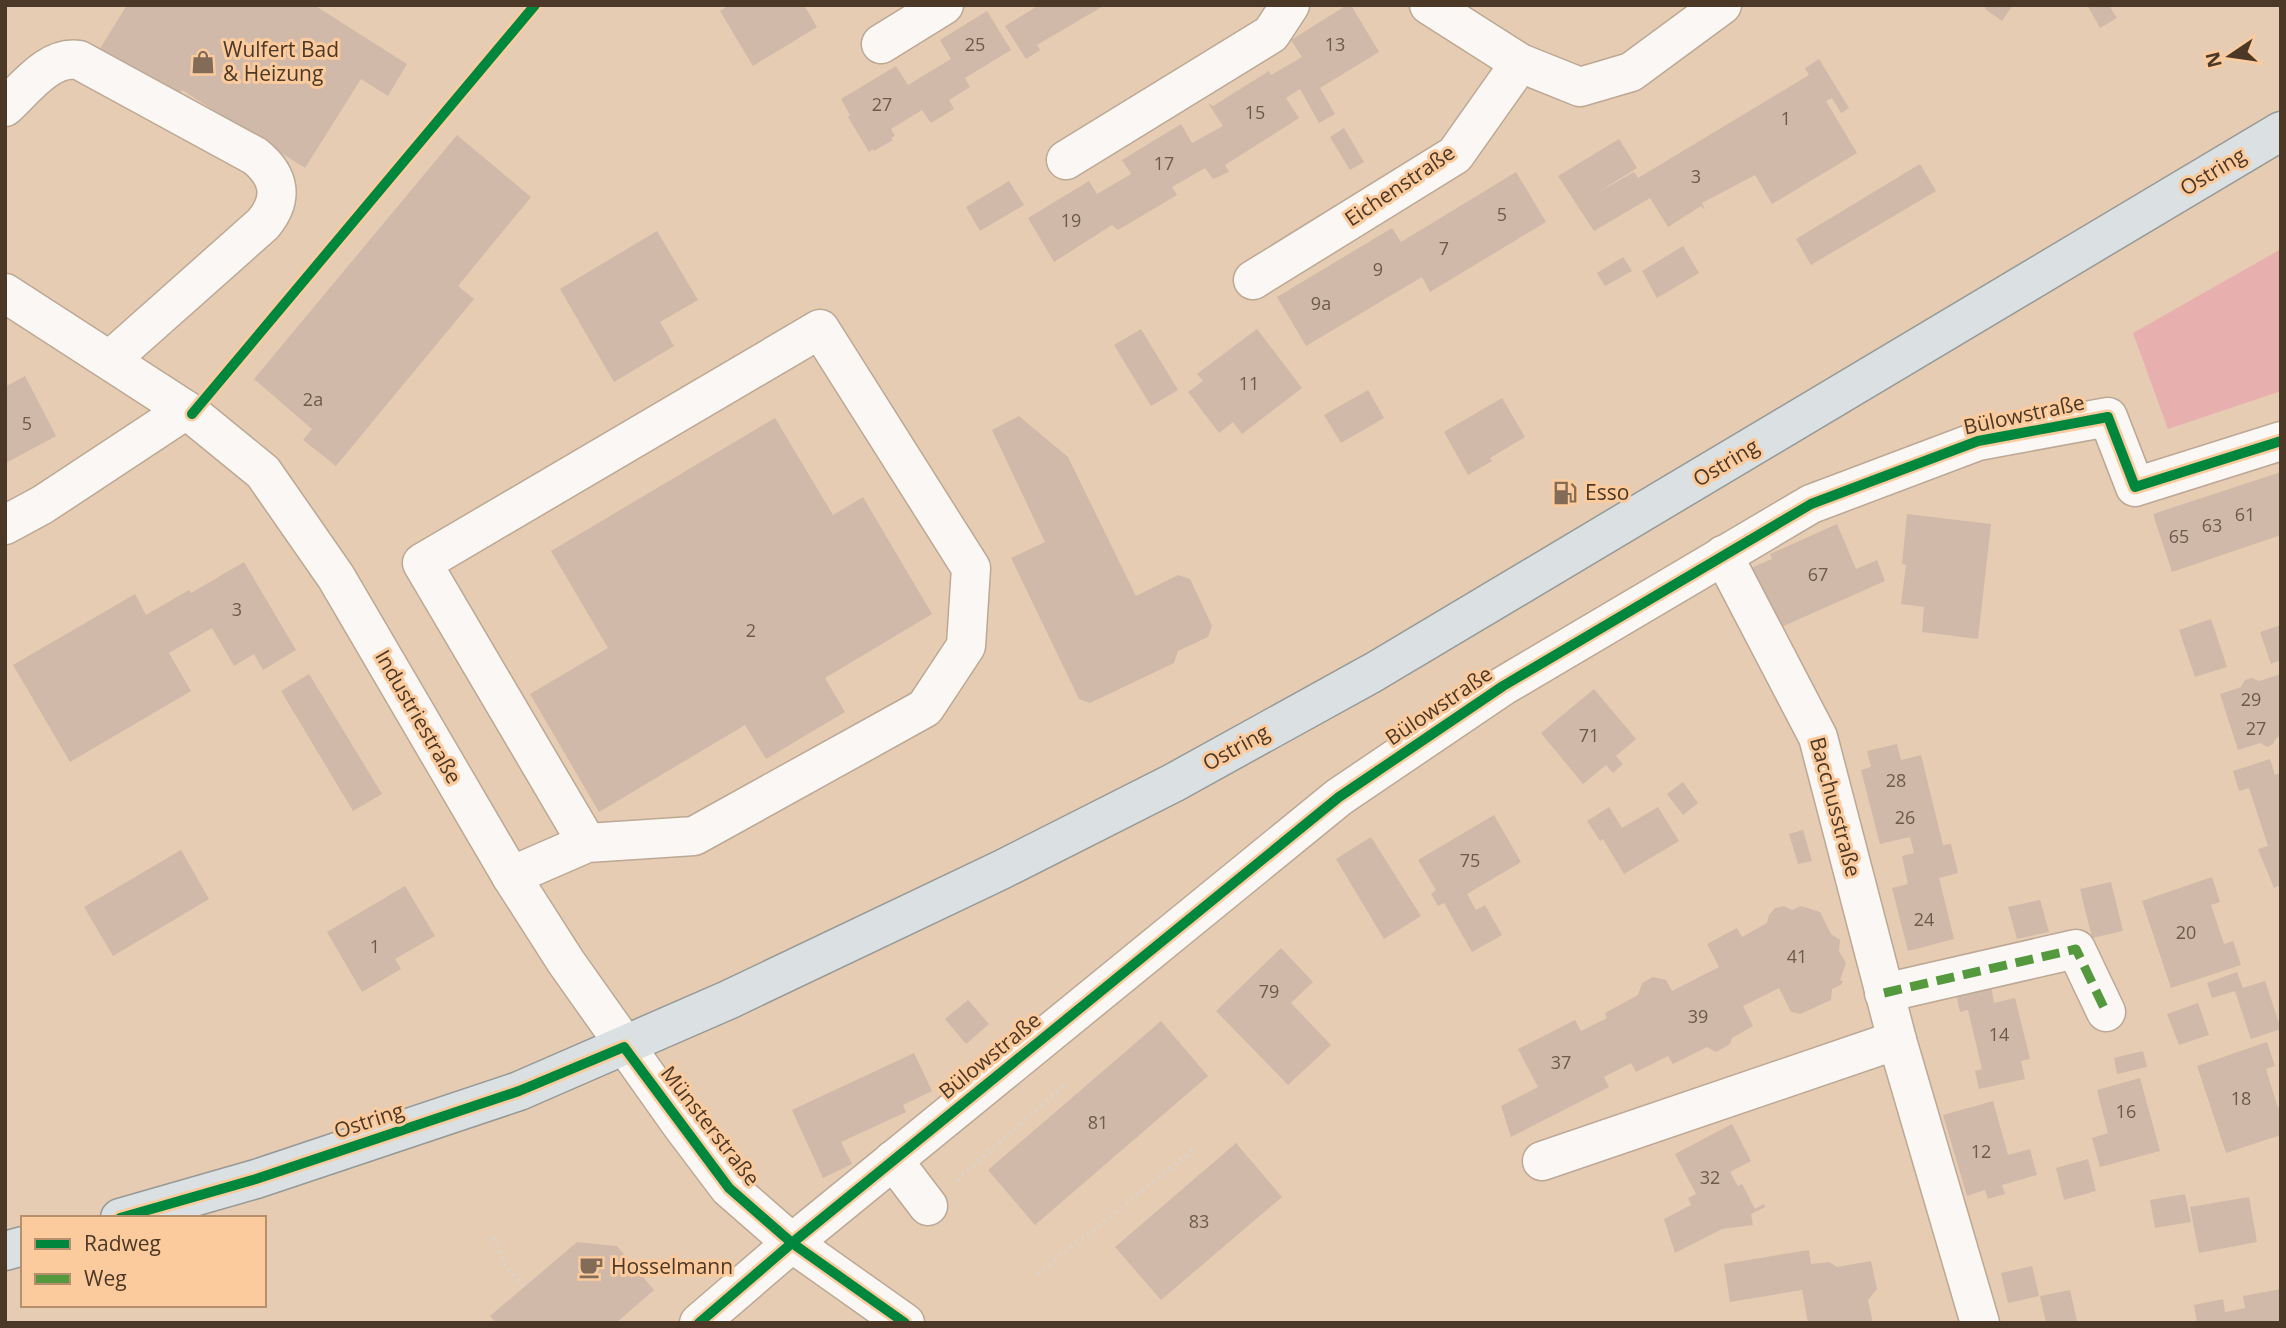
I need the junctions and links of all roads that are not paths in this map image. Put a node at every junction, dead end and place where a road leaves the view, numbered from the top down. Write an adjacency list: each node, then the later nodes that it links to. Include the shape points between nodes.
1 (944, 5): 5 (street)
2 (1290, 5): 9 (street, via 1271,34)
3 (1429, 5): 6 (street)
4 (1722, 5): 6 (street, via 1631,72 1580,87)
5 (881, 44)
6 (1520, 63): 10 (street, Eichenstraße, via 1455,155)
7 (5, 107): 12 (street, via 51,66 62,60 79,60 255,156 274,175 276,201 271,215)
8 (2281, 131): 22 (main road, Ostring, via 1374,672 1173,783 1002,870)
9 (1066, 160)
10 (1253, 280)
11 (5, 293): 12 (street, Industriestraße)
12 (110, 360): 13 (street, Industriestraße)
13 (186, 410): 15 (street); 18 (street, Industriestraße, via 263,472 302,526)
14 (2281, 441): 16 (street, Bülowstraße, via 2135,487 2108,417 1978,441 1811,504)
15 (5, 525)
16 (1723, 555): 19 (street, Bacchusstraße, via 1818,737); 23 (street, Bülowstraße, via 1503,686 1339,797)
17 (587, 844): 17 (street, via 422,563 820,329 971,568 966,646 925,708 694,836); 18 (street)
18 (511, 876): 22 (street, Industriestraße)
19 (1884, 993): 20 (street, via 2076,948); 21 (street, Bacchusstraße)
20 (2106, 1012)
21 (1897, 1040): 24 (street); 30 (street, Bacchusstraße)
22 (624, 1047): 26 (main road, Ostring, via 519,1091 256,1179); 27 (street, Münsterstraße, via 729,1188)
23 (893, 1160): 25 (street); 27 (street, Bülowstraße)
24 (1542, 1161)
25 (928, 1206)
26 (127, 1216)
27 (792, 1243): 28 (street, Bülowstraße); 29 (street, Münsterstraße)
28 (696, 1313)
29 (905, 1323)
30 (1980, 1323)

